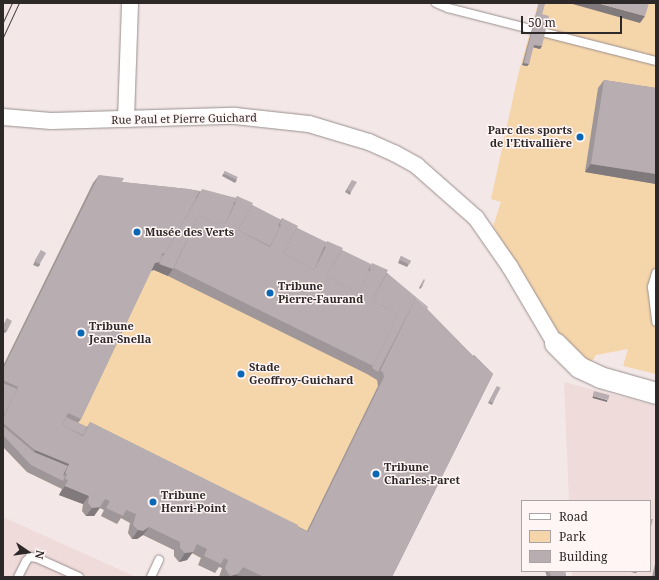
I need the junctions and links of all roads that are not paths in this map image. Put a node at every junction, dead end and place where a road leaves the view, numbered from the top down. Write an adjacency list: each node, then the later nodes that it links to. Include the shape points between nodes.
1 (130, 3): 5 (street)
2 (436, 3): 3 (lane)
3 (656, 61)
4 (3, 117): 5 (street, Rue Paul et Pierre Guichard, via 51,121)
5 (126, 119): 8 (street, Rue Paul et Pierre Guichard, via 236,116 278,119 309,124 369,142 394,153 417,166 476,218)
6 (656, 273): 7 (lane, via 652,287)
7 (656, 322)
8 (555, 343): 9 (street, via 579,367 600,377)
9 (656, 393)
10 (158, 560): 13 (lane)
11 (18, 577): 12 (lane, via 30,557)
12 (78, 577)
13 (151, 577)

